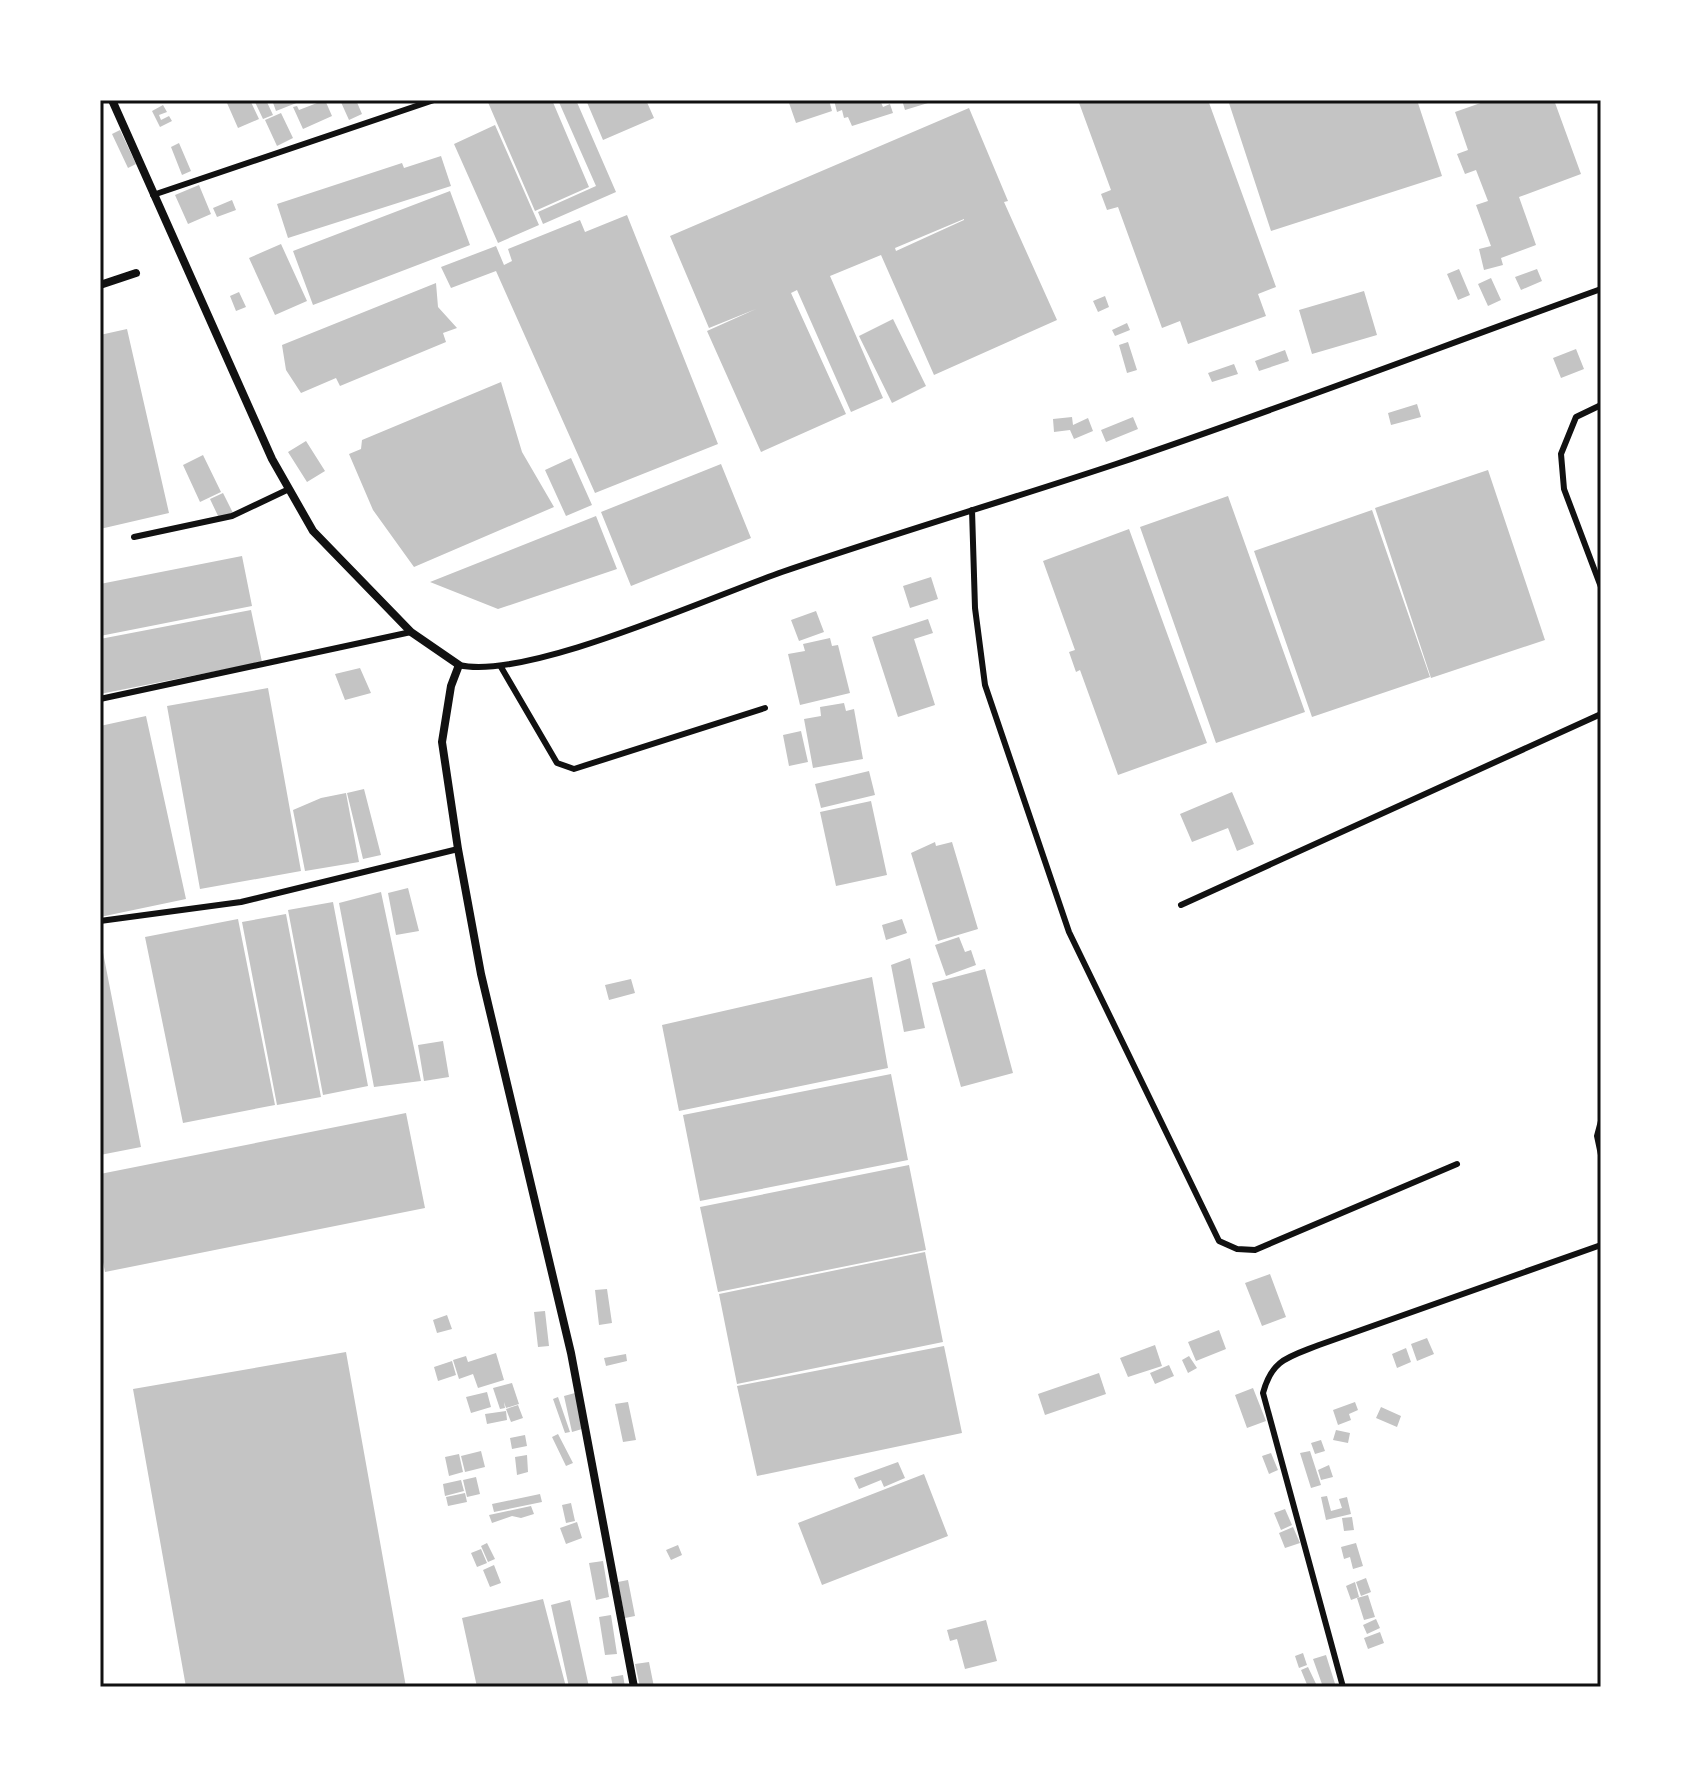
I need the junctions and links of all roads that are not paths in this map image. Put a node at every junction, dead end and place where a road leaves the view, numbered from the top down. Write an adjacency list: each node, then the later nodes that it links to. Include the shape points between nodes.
1 (112, 100): 3 (street)
2 (434, 100): 3 (lane)
3 (152, 196): 8 (street)
4 (136, 273): 5 (street)
5 (100, 285)
6 (1601, 289): 9 (lane, via 1118,463)
7 (1601, 405): 11 (lane, via 1576,417 1561,454 1564,489)
8 (289, 489): 10 (lane, via 232,516); 12 (street, via 313,531)
9 (972, 510): 14 (lane); 23 (lane, via 975,608 985,685 1069,932 1219,1241 1255,1250)
10 (134, 537)
11 (1601, 587)
12 (411, 632): 13 (street); 15 (lane)
13 (459, 665): 14 (lane, via 479,670); 18 (street, via 442,742)
14 (501, 667): 16 (lane, via 557,763 574,769)
15 (100, 699)
16 (765, 708)
17 (1601, 714): 19 (lane)
18 (458, 849): 20 (lane, via 241,902); 25 (street, via 481,974 571,1353)
19 (1181, 905)
20 (100, 921)
21 (1601, 1121): 22 (lane)
22 (1601, 1155)
23 (1457, 1164)
24 (1601, 1245): 26 (lane, via 1319,1345 1282,1360 1268,1374 1263,1393)
25 (634, 1687)
26 (1343, 1687)

